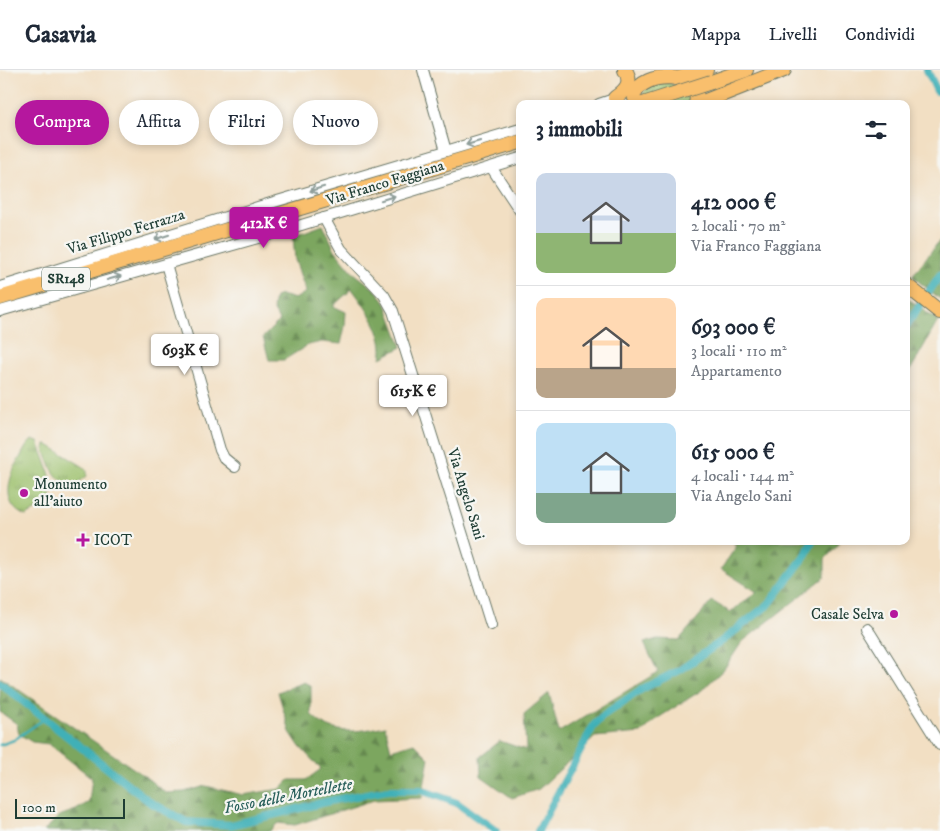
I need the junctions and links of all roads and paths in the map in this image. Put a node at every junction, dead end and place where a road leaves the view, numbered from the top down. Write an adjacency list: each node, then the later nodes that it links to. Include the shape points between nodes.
1 (423, 70): 18 (street)
2 (625, 70): 11 (main road, via 628,86)
3 (630, 70): 10 (main road, via 636,77)
4 (644, 70): 7 (main road)
5 (746, 70): 8 (main road)
6 (784, 70): 12 (main road)
7 (662, 74): 8 (main road); 9 (main road); 10 (main road, via 646,81)
8 (704, 75): 9 (main road); 14 (main road, bridge)
9 (680, 78): 15 (main road, via 693,86)
10 (637, 94): 11 (street)
11 (615, 98): 13 (street)
12 (722, 98)
13 (610, 100)
14 (652, 100)
15 (697, 100)
16 (516, 131): 18 (street, Via Filippo Ferrazza, one-way to 18)
17 (516, 143): 26 (main road, SR148)
18 (446, 151): 24 (street, Via Filippo Ferrazza, one-way to 24)
19 (516, 159): 20 (street, Via Franco Faggiana)
20 (491, 167): 21 (street); 22 (street, Via Franco Faggiana, one-way to 20)
21 (516, 205)
22 (324, 218): 23 (street, Via Franco Faggiana); 30 (street, Via Angelo Sani, via 341,249 392,308)
23 (166, 264): 28 (street, Via Franco Faggiana, one-way to 23); 29 (street, via 220,450)
24 (0, 287)
25 (910, 289): 27 (main road)
26 (0, 298)
27 (937, 309)
28 (0, 311)
29 (235, 467)
30 (491, 625)
31 (867, 628): 32 (street)
32 (940, 745)

